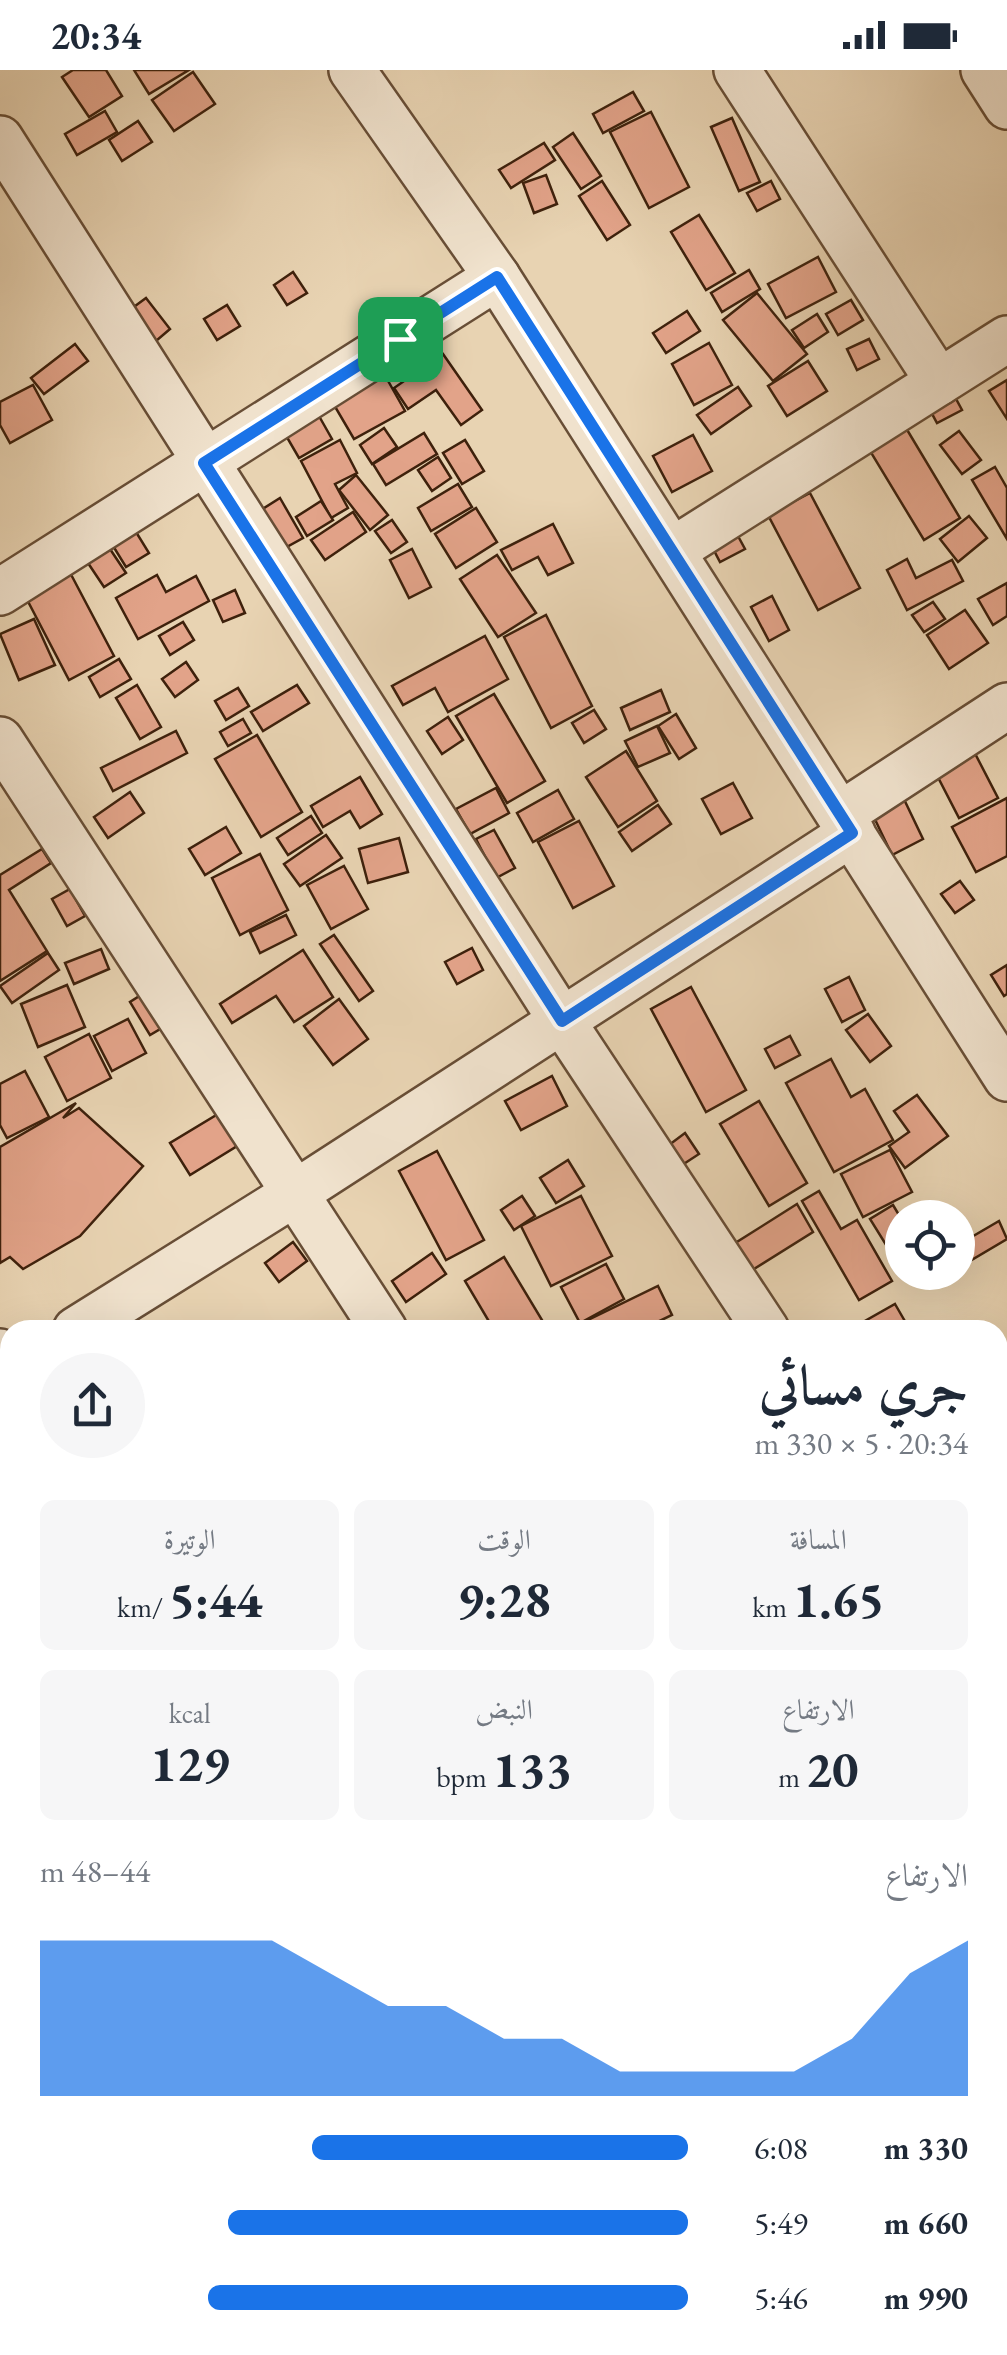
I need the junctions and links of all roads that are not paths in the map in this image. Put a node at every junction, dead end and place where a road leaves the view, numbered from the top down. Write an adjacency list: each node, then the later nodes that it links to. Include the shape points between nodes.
1 (352, 70): 6 (street)
2 (737, 70): 8 (street)
3 (984, 70): 4 (street)
4 (1007, 106)
5 (0, 138): 9 (street)
6 (497, 277): 9 (street); 10 (street)
7 (1007, 339): 8 (street)
8 (939, 382): 10 (street)
9 (204, 463): 11 (street); 15 (street)
10 (672, 552): 14 (street)
11 (0, 592)
12 (1007, 706): 14 (street)
13 (0, 740): 17 (street)
14 (846, 824): 15 (street); 16 (street)
15 (562, 1021): 17 (street); 20 (street)
16 (1005, 1071)
17 (297, 1192): 18 (street); 19 (street)
18 (92, 1320)
19 (378, 1320)
20 (759, 1320)

